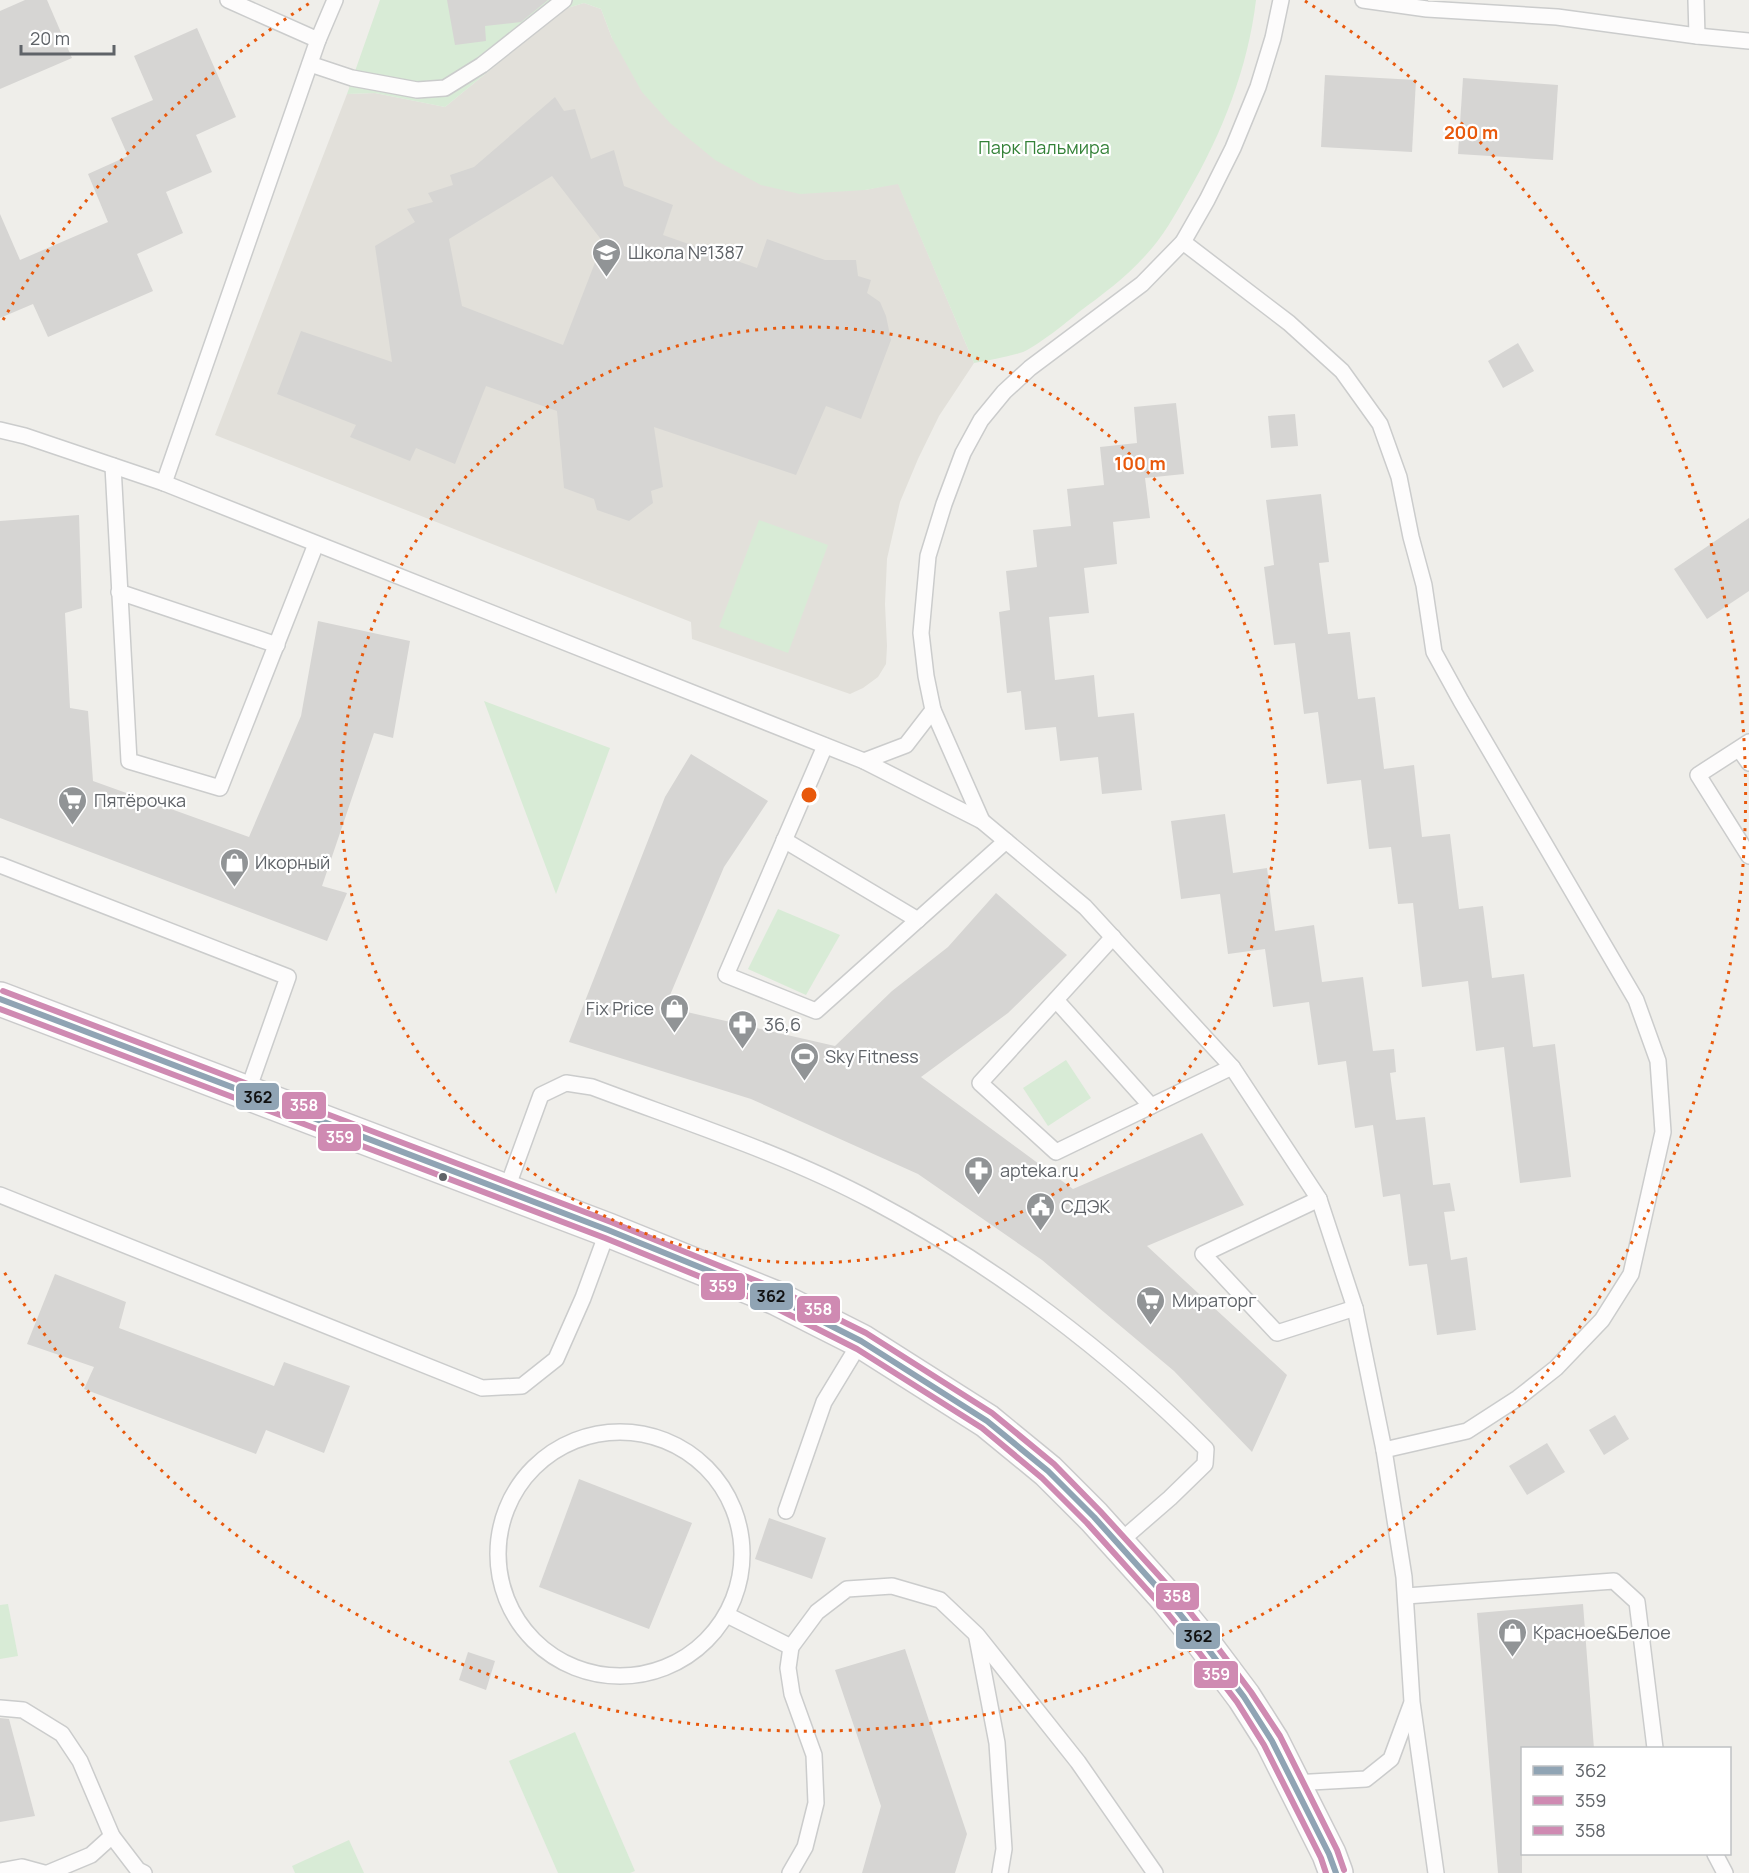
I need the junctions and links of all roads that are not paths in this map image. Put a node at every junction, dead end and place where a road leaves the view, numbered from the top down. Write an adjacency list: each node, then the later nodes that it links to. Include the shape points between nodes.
1 (228, 0): 8 (lane)
2 (335, 0): 8 (lane)
3 (564, 0): 10 (lane, via 482,65 445,88 417,90 352,78)
4 (1281, 0): 11 (lane, via 1258,87 1233,148)
5 (1363, 0): 7 (lane, via 1427,9 1557,17)
6 (1696, 0): 7 (lane)
7 (1697, 36): 9 (lane)
8 (318, 40): 10 (lane)
9 (1749, 40)
10 (310, 64): 14 (lane)
11 (1183, 242): 18 (lane, via 1142,284 1004,392 981,420 963,453 928,555 921,633); 41 (lane, via 1289,323 1342,371 1380,424 1399,477 1424,585 1434,652 1636,1000 1658,1061 1663,1132 1631,1274 1602,1320 1556,1368 1467,1431)
12 (0, 430): 13 (lane)
13 (113, 466): 14 (lane); 16 (lane)
14 (164, 483): 15 (lane)
15 (316, 544): 17 (lane); 19 (lane)
16 (119, 592): 17 (lane); 17 (lane, via 129,762 220,788)
17 (277, 645)
18 (933, 710): 21 (lane, via 906,745); 23 (lane)
19 (825, 746): 21 (lane); 24 (lane)
20 (1744, 746): 22 (lane); 26 (lane, via 1698,775)
21 (864, 761): 23 (lane)
22 (1749, 763)
23 (982, 821): 25 (lane)
24 (784, 840): 28 (lane); 28 (lane, via 726,975 816,1011)
25 (1006, 841): 28 (lane); 29 (lane, via 1085,907)
26 (1749, 856)
27 (0, 864): 33 (lane, via 288,977)
28 (918, 920)
29 (1113, 937): 31 (lane); 32 (lane)
30 (0, 999): 33 (street)
31 (1056, 1000): 34 (lane); 34 (lane, via 980,1083 1056,1152)
32 (1232, 1066): 34 (lane); 37 (lane)
33 (247, 1093): 35 (street)
34 (1151, 1106)
35 (506, 1191): 38 (street); 43 (lane, via 541,1095 566,1083 592,1087 788,1161 872,1200 953,1246 1055,1317 1206,1449 1205,1464)
36 (0, 1195): 38 (lane, via 482,1388 522,1386 556,1359)
37 (1319, 1199): 39 (lane); 39 (lane, via 1203,1254 1277,1333)
38 (608, 1230): 40 (street, via 776,1298)
39 (1355, 1308): 41 (lane)
40 (861, 1341): 42 (lane, via 824,1402); 43 (street, via 987,1421 1048,1471)
41 (1384, 1450): 44 (lane)
42 (786, 1511)
43 (1117, 1544): 51 (street, via 1166,1597 1244,1697)
44 (1406, 1596): 48 (lane); 50 (lane, via 1614,1581 1637,1602)
45 (727, 1616): 45 (lane, via 736,1590 738,1516 717,1476 673,1442 611,1430 559,1446 518,1484 499,1529 502,1588 521,1627 552,1657 576,1669 618,1677 657,1671 698,1650); 47 (lane)
46 (977, 1635): 47 (lane, via 940,1599 892,1586 847,1589 817,1612); 58 (lane, via 998,1743 1004,1849); 59 (lane, via 1078,1762)
47 (790, 1647): 57 (lane, via 792,1694 814,1755 816,1803 805,1847)
48 (1412, 1702): 51 (lane, via 1391,1759 1366,1779); 61 (lane)
49 (0, 1708): 52 (lane, via 23,1710 62,1734 80,1761)
50 (1655, 1747)
51 (1293, 1783): 60 (street)
52 (112, 1836): 55 (lane, via 91,1855); 56 (lane)
53 (1715, 1855): 62 (lane)
54 (0, 1871): 55 (lane, via 22,1867)
55 (46, 1873)
56 (144, 1873)
57 (790, 1873)
58 (1000, 1873)
59 (1155, 1873)
60 (1336, 1873)
61 (1436, 1873)
62 (1725, 1873)

